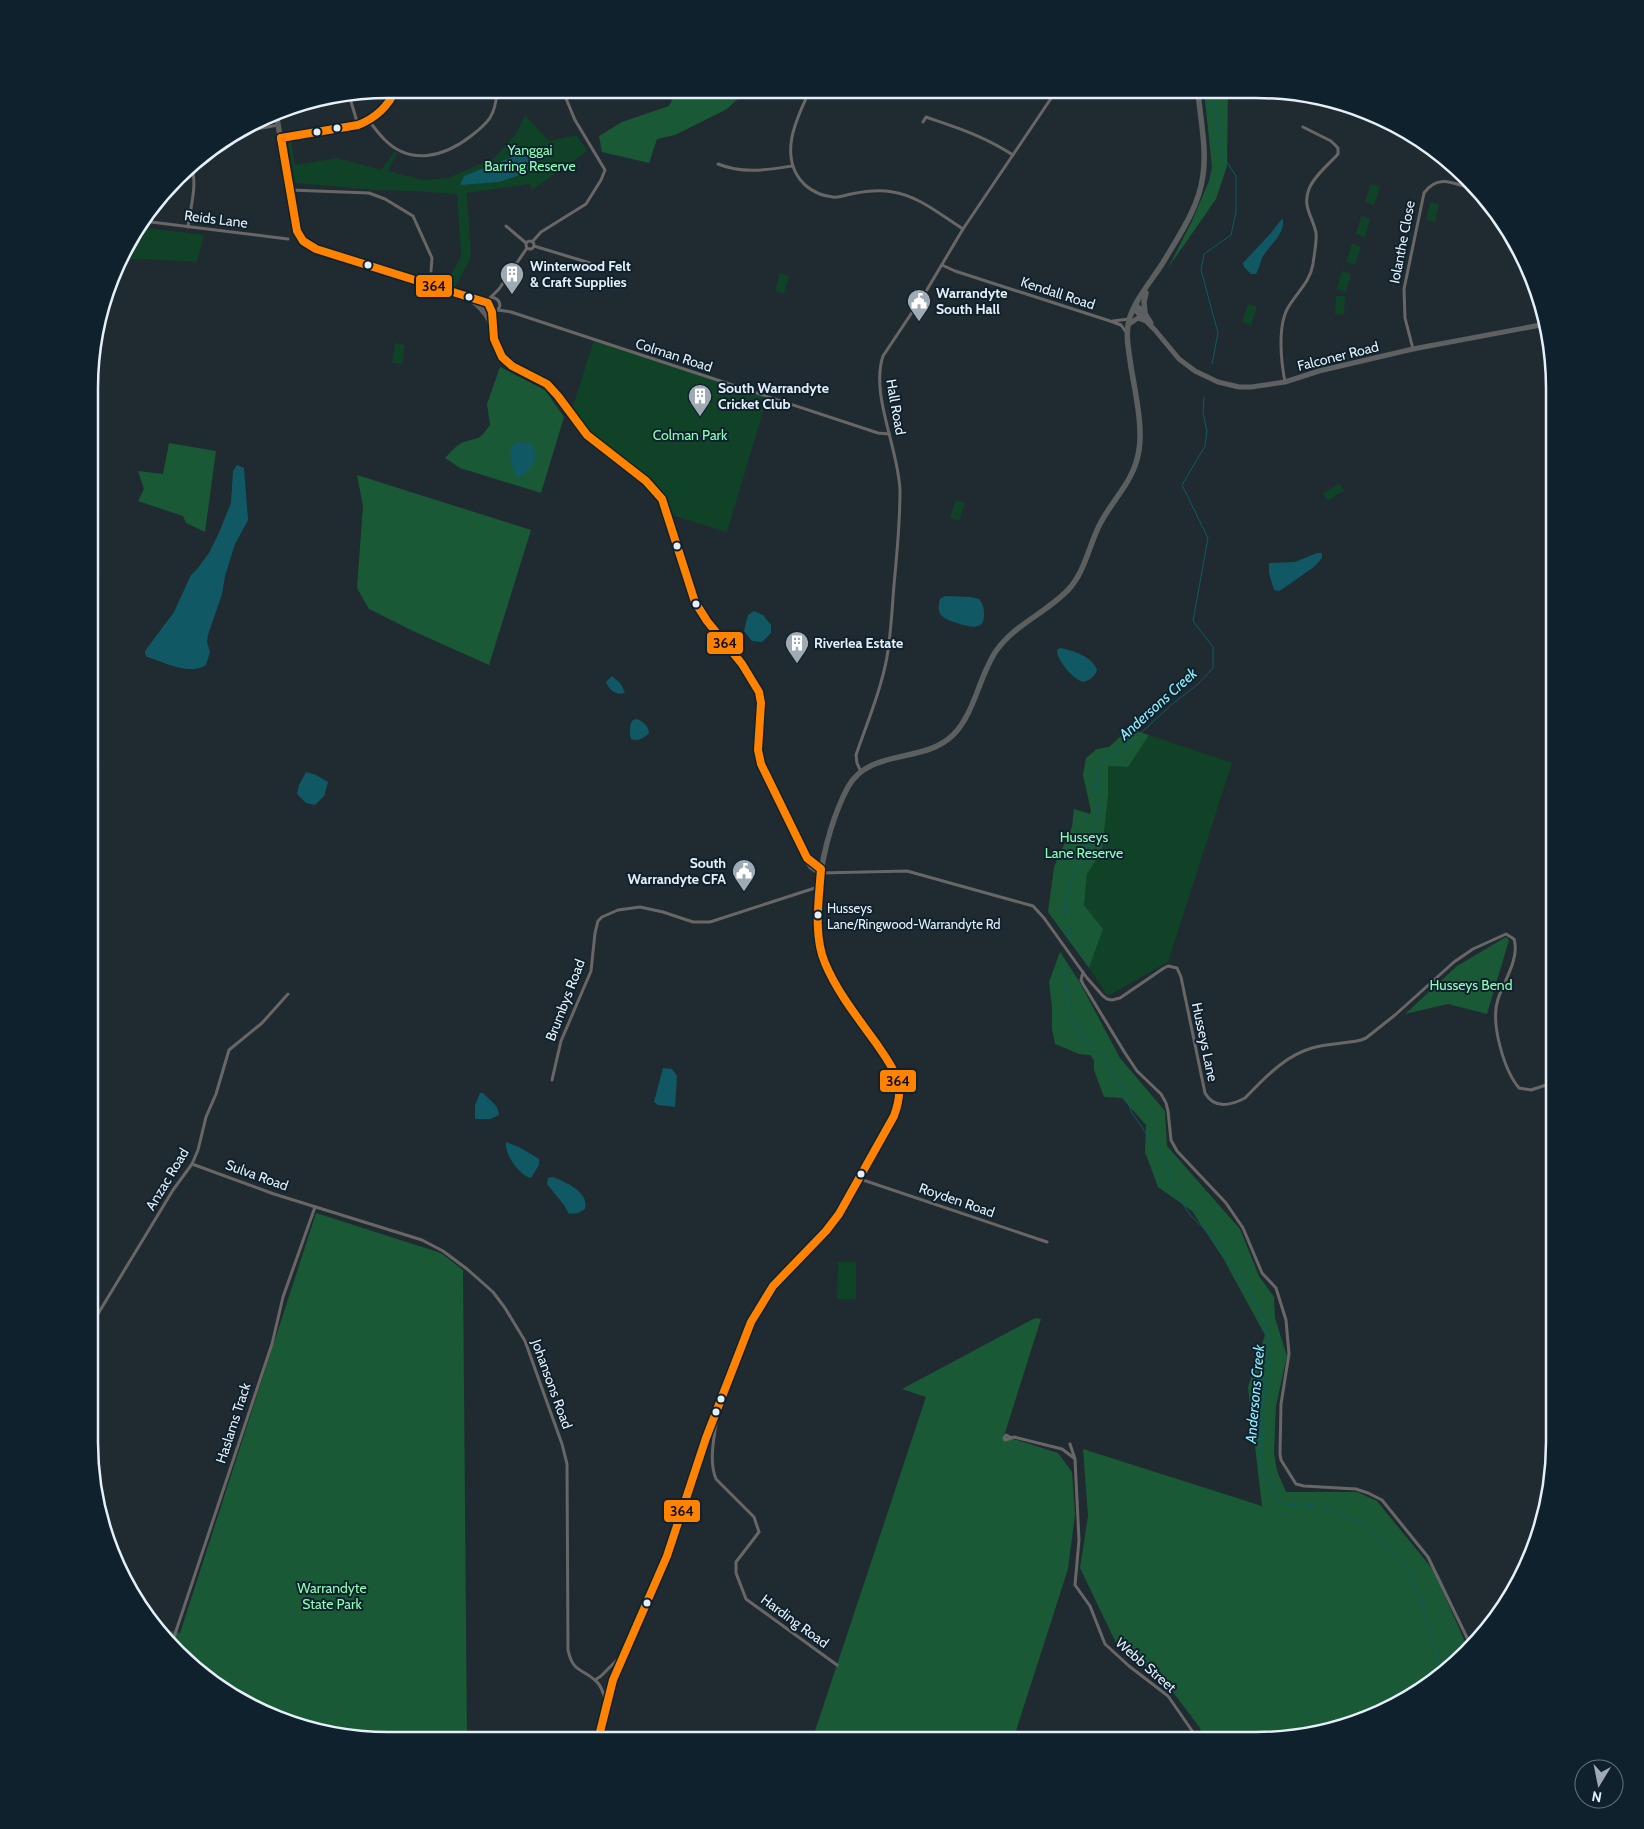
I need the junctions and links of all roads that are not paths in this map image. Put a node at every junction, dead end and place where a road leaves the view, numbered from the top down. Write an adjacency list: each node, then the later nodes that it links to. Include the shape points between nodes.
1 (392, 98): 11 (street, via 386,108)
2 (497, 98): 11 (street, via 490,120 460,145 435,155 418,155 398,149 384,139)
3 (566, 98): 30 (street, via 605,170 586,204 541,232)
4 (807, 98): 20 (street, via 791,141)
5 (1051, 98): 18 (street, Hall Road)
6 (1199, 98): 34 (main road, via 1204,159 1201,185 1189,218)
7 (350, 100): 14 (street)
8 (925, 113): 9 (street)
9 (926, 117): 12 (street); 18 (street, via 978,135)
10 (277, 120): 13 (main road)
11 (369, 121): 14 (street)
12 (923, 122)
13 (278, 125): 16 (street); 17 (main road)
14 (358, 125): 17 (street)
15 (1303, 127): 51 (street, via 1331,141 1339,151 1308,190 1307,209 1316,234 1312,272 1287,308 1282,322)
16 (254, 129)
17 (280, 138): 23 (main road)
18 (1013, 155): 27 (street, Hall Road)
19 (718, 164): 20 (street, via 763,171)
20 (792, 166): 27 (street, via 800,180 821,195 835,198 875,190 893,192 913,198)
21 (192, 172): 26 (street)
22 (1467, 187): 50 (street, Iolanthe Close, via 1448,181 1439,182 1424,193 1404,289 1405,318)
23 (290, 190): 35 (street, via 369,193 385,198 413,216 432,258); 38 (main road, via 297,232 307,245)
24 (149, 222): 26 (street, Reids Lane)
25 (506, 226): 29 (street)
26 (188, 227): 28 (street, Reids Lane)
27 (963, 229): 33 (street, Hall Road)
28 (288, 239)
29 (526, 243): 30 (street, via 530,241); 31 (street)
30 (533, 244): 31 (street); 32 (street)
31 (527, 248): 36 (street)
32 (590, 263)
33 (942, 265): 44 (street, Kendall Road); 52 (street, Hall Road, via 883,356 879,368)
34 (1159, 269): 40 (main road); 43 (main road, via 1144,297)
35 (431, 271)
36 (499, 289): 37 (street); 38 (street)
37 (498, 300): 38 (street); 39 (street)
38 (485, 302): 42 (main road); 42 (main road, via 490,304)
39 (500, 305): 41 (street, Colman Road); 42 (street)
40 (1135, 307): 43 (main road, Falconer Road); 45 (main road); 46 (main road, Falconer Road)
41 (511, 312): 42 (street, Colman Road); 52 (street, Colman Road)
42 (492, 313): 55 (main road, via 492,329 498,350 506,362 548,385 587,434 613,458 654,487 662,499 695,602 760,692 758,750 761,764)
43 (1146, 313): 48 (main road, Falconer Road)
44 (1110, 321): 45 (street, Kendall Road); 49 (street, Kendall Road, via 1121,325)
45 (1129, 322): 46 (main road, via 1138,318); 49 (main road)
46 (1150, 324): 48 (main road, Falconer Road)
47 (1540, 325): 50 (main road, Falconer Road)
48 (1155, 330): 51 (main road, Falconer Road, via 1179,359 1218,382 1251,387)
49 (1127, 334): 53 (main road, via 1140,448 1136,468 1101,521 1081,570 1069,589 1009,635 996,651 965,718 953,735 935,748 882,762)
50 (1413, 349): 51 (main road, Falconer Road)
51 (1285, 382)
52 (889, 434): 53 (street, Hall Road, via 900,489 898,543 887,659 856,755)
53 (861, 772): 54 (main road, via 843,797)
54 (823, 857): 55 (main road); 56 (main road)
55 (808, 858): 56 (main road, via 811,867)
56 (820, 871): 57 (main road); 58 (street, Husseys Lane, via 906,871 1024,902 1038,911)
57 (819, 887): 60 (street, Brumbys Road, via 710,922 701,923 640,907 618,910 602,917 595,933 591,971 561,1041); 63 (main road, via 819,938 827,972 887,1058 899,1087 894,1116)
58 (1083, 972): 61 (street, Husseys Lane, via 1103,996 1112,1000 1168,966 1177,968 1205,1093 1212,1102 1230,1104 1244,1098 1294,1055 1313,1047 1366,1038 1454,962 1506,934 1516,944 1496,1008 1501,1048 1519,1088 1531,1090); 72 (street, via 1083,984 1124,1053 1166,1103 1171,1140 1176,1151 1226,1203 1243,1228 1262,1272 1276,1288 1286,1320 1289,1354 1281,1404 1280,1460 1296,1484 1368,1492 1382,1500 1428,1557)
59 (288, 994): 62 (street, Anzac Road, via 262,1023 229,1050)
60 (552, 1080)
61 (1546, 1085)
62 (192, 1164): 64 (street, Sulva Road); 66 (street, Anzac Road)
63 (860, 1178): 65 (street, Royden Road); 67 (main road, via 833,1223 773,1286 763,1301 747,1333)
64 (315, 1207): 71 (street, Haslams Track); 75 (street, Johansons Road, via 430,1243 483,1283 516,1324 525,1340 567,1464 570,1660)
65 (1047, 1242)
66 (98, 1314)
67 (718, 1410): 73 (main road, via 667,1556); 74 (street, Harding Road, via 713,1472 716,1479 754,1516 759,1532 736,1562 736,1573 746,1599)
68 (1012, 1438): 70 (street, via 1062,1448)
69 (1070, 1444): 70 (street, Webb Street)
70 (1074, 1459): 78 (street, Webb Street, via 1079,1540 1075,1585 1090,1606 1104,1644 1168,1696)
71 (174, 1638)
72 (1468, 1640)
73 (626, 1651): 75 (street); 76 (main road)
74 (837, 1665)
75 (595, 1680): 76 (street, Johansons Road)
76 (607, 1703): 77 (main road)
77 (600, 1732)
78 (1193, 1732)

